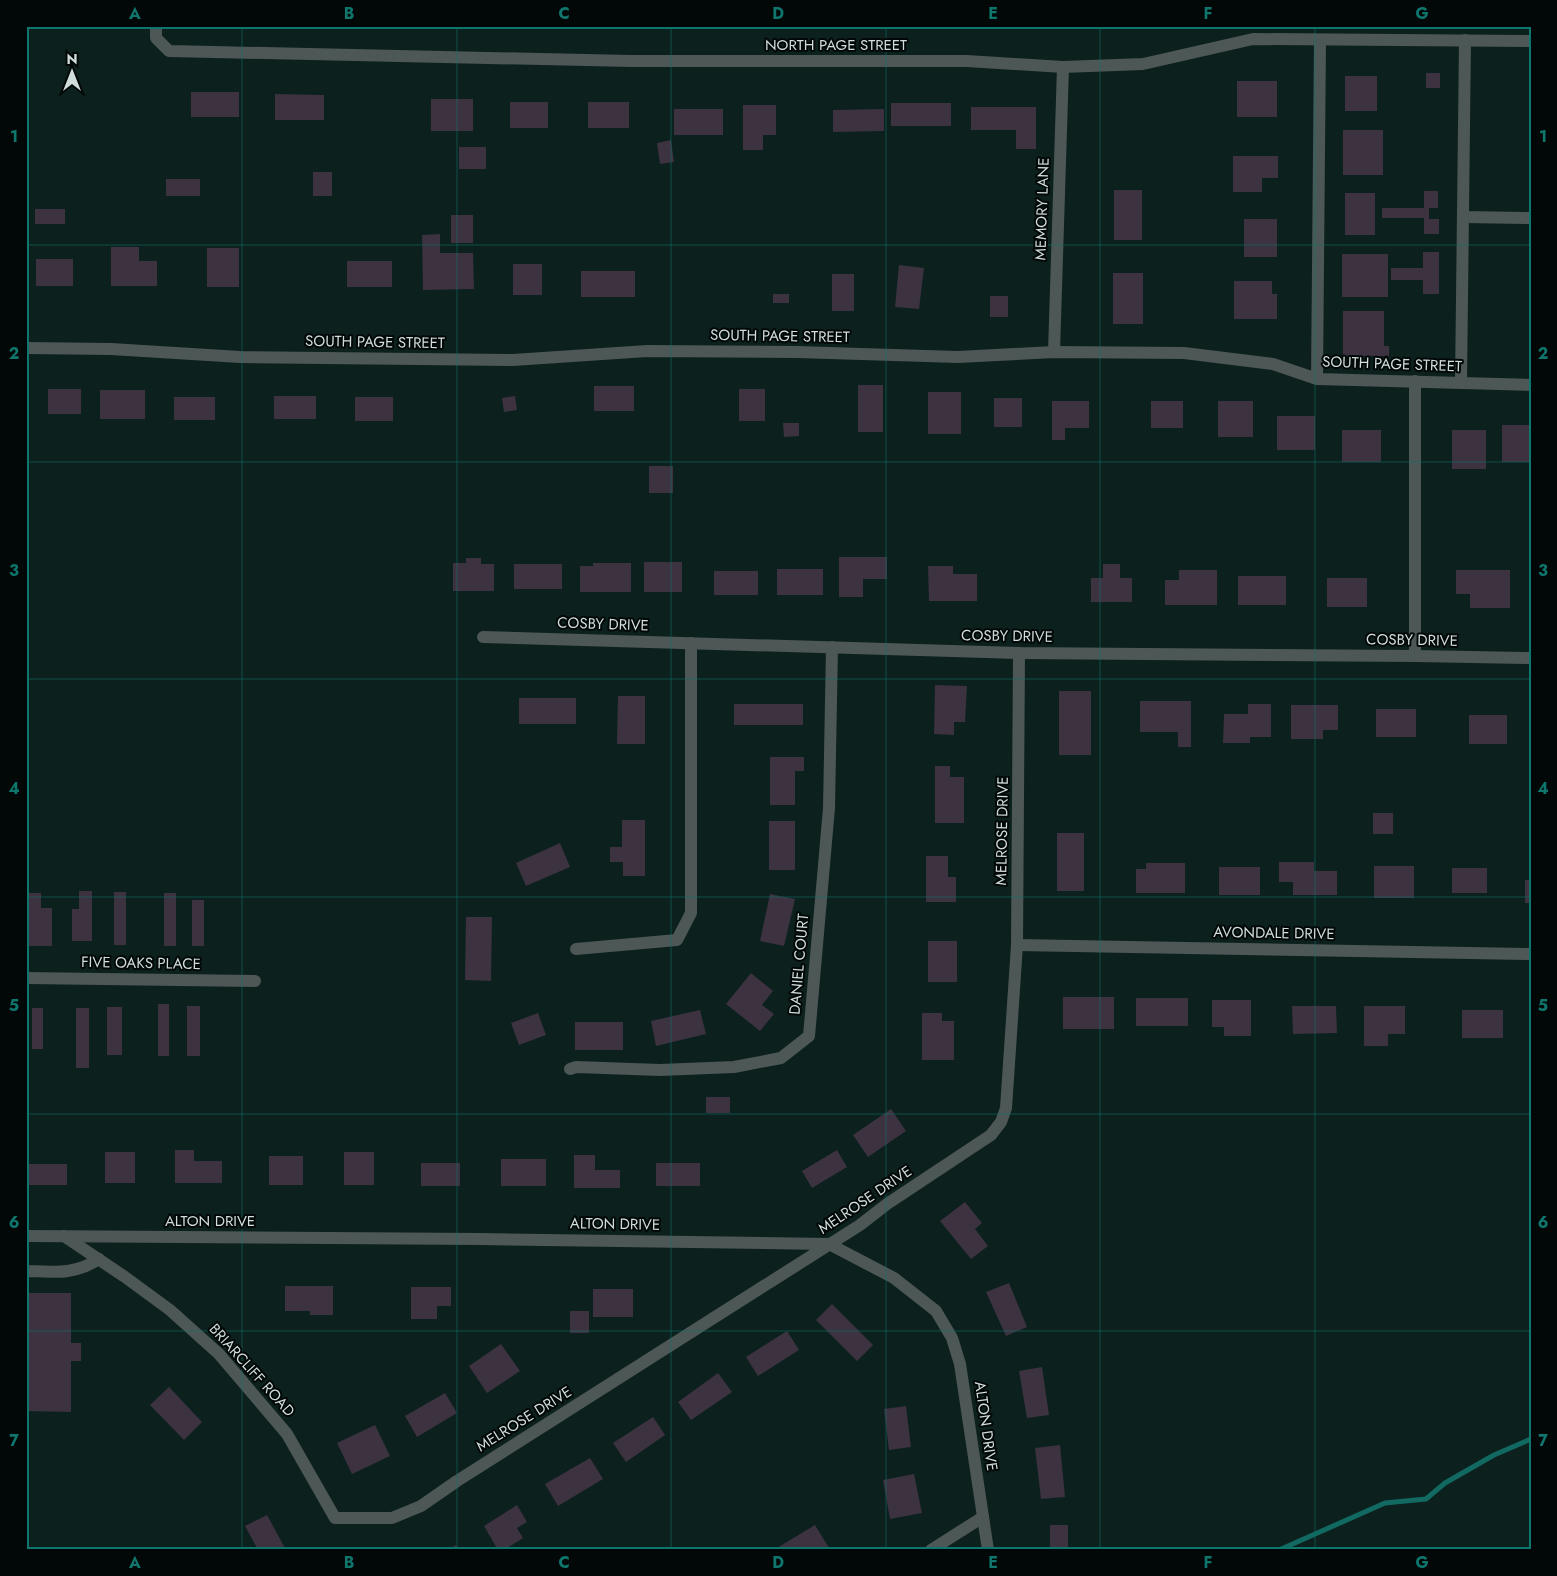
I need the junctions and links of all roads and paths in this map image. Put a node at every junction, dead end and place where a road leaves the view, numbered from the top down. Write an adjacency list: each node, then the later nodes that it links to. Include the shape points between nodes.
1 (156, 26): 5 (street, NORTH PAGE STREET, via 156,38 169,51 631,62 967,61)
2 (1320, 40): 3 (street, NORTH PAGE STREET); 5 (street, NORTH PAGE STREET, via 1253,39 1143,64); 10 (street)
3 (1465, 40): 4 (street, NORTH PAGE STREET); 6 (street)
4 (1531, 41)
5 (1063, 67): 9 (street, MEMORY LANE)
6 (1463, 217): 7 (street); 12 (street)
7 (1531, 218)
8 (26, 348): 9 (street, SOUTH PAGE STREET, via 111,349 240,357 513,360 647,351 958,357)
9 (1054, 352): 10 (street, SOUTH PAGE STREET, via 1184,353 1273,364)
10 (1317, 379): 11 (street, SOUTH PAGE STREET)
11 (1415, 382): 12 (street, SOUTH PAGE STREET); 18 (street)
12 (1461, 383): 13 (street, SOUTH PAGE STREET)
13 (1531, 385)
14 (483, 636): 15 (street, COSBY DRIVE)
15 (691, 643): 16 (street, COSBY DRIVE); 21 (street, via 691,914 677,940)
16 (832, 648): 17 (street, COSBY DRIVE); 25 (street, DANIEL COURT, via 828,808 809,1036 781,1058 734,1067 696,1070)
17 (1019, 654): 18 (street, COSBY DRIVE); 20 (street, MELROSE DRIVE)
18 (1415, 656): 19 (street, COSBY DRIVE)
19 (1531, 658)
20 (1017, 945): 22 (street, AVONDALE DRIVE); 28 (street, MELROSE DRIVE, via 1006,1108 1001,1122 991,1135)
21 (576, 949)
22 (1531, 954)
23 (26, 978): 24 (street, FIVE OAKS PLACE)
24 (254, 981)
25 (570, 1069)
26 (26, 1236): 27 (street, ALTON DRIVE)
27 (64, 1236): 28 (street, ALTON DRIVE); 29 (street, BRIARCLIFF ROAD)
28 (829, 1244): 31 (street, ALTON DRIVE, via 894,1278 936,1311 952,1338 960,1364); 32 (street, MELROSE DRIVE, via 421,1506 392,1518)
29 (99, 1259): 30 (street, via 70,1271); 32 (street, BRIARCLIFF ROAD, via 170,1310 218,1354 287,1434)
30 (26, 1271)
31 (983, 1517): 33 (street); 34 (street, ALTON DRIVE)
32 (335, 1518)
33 (931, 1550)
34 (988, 1550)

